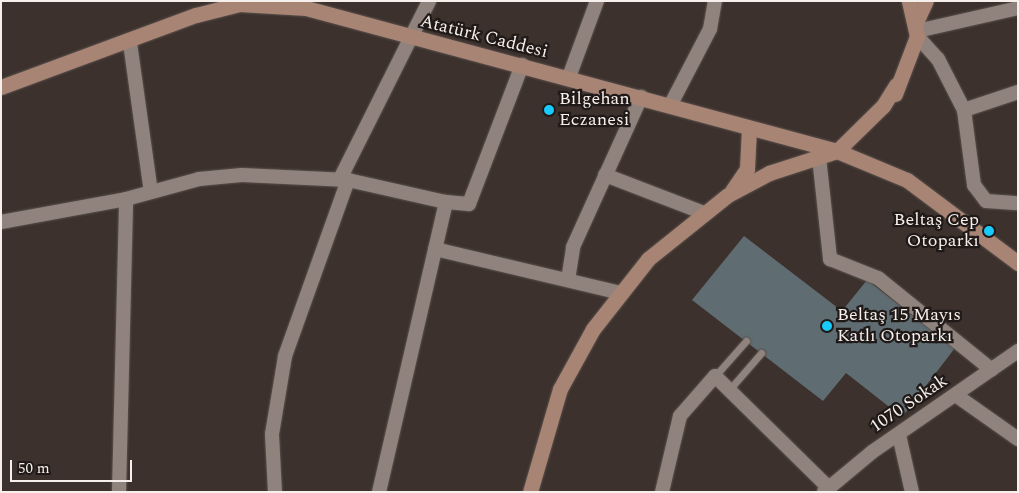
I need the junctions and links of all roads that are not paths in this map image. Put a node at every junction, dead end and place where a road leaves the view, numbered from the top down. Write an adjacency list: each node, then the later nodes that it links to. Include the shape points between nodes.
1 (429, 1): 9 (street)
2 (597, 1): 12 (street)
3 (714, 1): 16 (street, via 710,28)
4 (909, 1): 8 (main road)
5 (926, 1): 8 (main road)
6 (240, 3): 9 (main road, Atatürk Caddesi, via 306,8); 10 (main road, Atatürk Caddesi, via 196,15)
7 (1018, 8): 8 (street)
8 (917, 29): 17 (street); 21 (main road, via 886,111)
9 (410, 38): 11 (main road, Atatürk Caddesi); 24 (street)
10 (130, 43): 13 (main road, Atatürk Caddesi); 25 (street)
11 (522, 65): 12 (main road, Atatürk Caddesi); 28 (street, via 469,204)
12 (569, 78): 15 (main road, Atatürk Caddesi)
13 (1, 87)
14 (1018, 92): 17 (street)
15 (641, 96): 16 (main road, Atatürk Caddesi); 23 (street)
16 (671, 104): 18 (main road, Atatürk Caddesi)
17 (964, 110): 29 (street, via 974,185 986,201)
18 (731, 122): 19 (main road, Atatürk Caddesi); 20 (main road, Atatürk Caddesi, via 750,122 793,136)
19 (749, 128): 20 (main road, Atatürk Caddesi); 26 (main road, via 747,169)
20 (802, 145): 21 (main road, Atatürk Caddesi)
21 (837, 151): 22 (main road); 33 (main road, Atatürk Caddesi, via 908,180)
22 (819, 157): 26 (main road, via 769,174); 39 (street, via 830,259 878,278)
23 (605, 175): 30 (street); 34 (street, via 574,247)
24 (344, 180): 25 (street, via 242,175 199,179); 28 (street); 47 (street, via 285,356 272,434)
25 (151, 192): 27 (street)
26 (728, 195): 30 (main road)
27 (126, 200): 31 (street); 46 (street)
28 (446, 202): 32 (street)
29 (1018, 203)
30 (704, 213): 35 (main road, via 648,259)
31 (1, 222)
32 (435, 249): 34 (street); 48 (street)
33 (1018, 263)
34 (568, 280): 35 (street)
35 (621, 294): 49 (main road, via 593,329 560,389)
36 (746, 341): 40 (lane)
37 (1018, 351): 39 (street, 1070 Sokak)
38 (761, 353): 41 (lane)
39 (992, 370): 42 (street, 1070 Sokak)
40 (716, 376): 41 (street); 50 (street, via 680,416)
41 (730, 390): 45 (street)
42 (956, 396): 43 (street, 1070 Sokak); 44 (street)
43 (899, 435): 45 (street, 1070 Sokak); 51 (street)
44 (1018, 439)
45 (826, 490)
46 (119, 492)
47 (275, 492)
48 (379, 492)
49 (530, 492)
50 (662, 492)
51 (912, 492)

